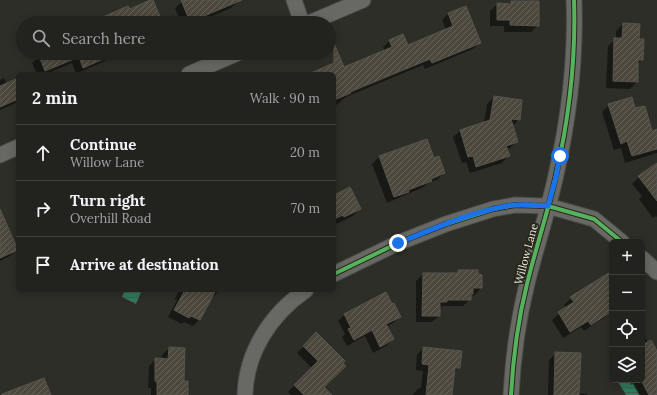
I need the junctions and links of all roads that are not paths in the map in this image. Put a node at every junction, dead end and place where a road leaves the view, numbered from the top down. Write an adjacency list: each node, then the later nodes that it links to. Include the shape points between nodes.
1 (294, 0): 4 (street)
2 (363, 0): 5 (street)
3 (574, 0): 10 (street, Willow Lane, via 569,98 559,161)
4 (300, 16)
5 (325, 16)
6 (222, 60): 7 (street)
7 (194, 72)
8 (16, 148): 9 (street)
9 (0, 154)
10 (548, 206): 11 (street, via 594,219); 14 (street, via 515,205 493,209 398,243); 17 (street, Willow Lane, via 525,293 514,354)
11 (618, 239)
12 (645, 261): 13 (street)
13 (657, 272)
14 (336, 273)
15 (303, 292): 16 (street, via 275,317 265,331 247,374)
16 (244, 395)
17 (511, 395)

